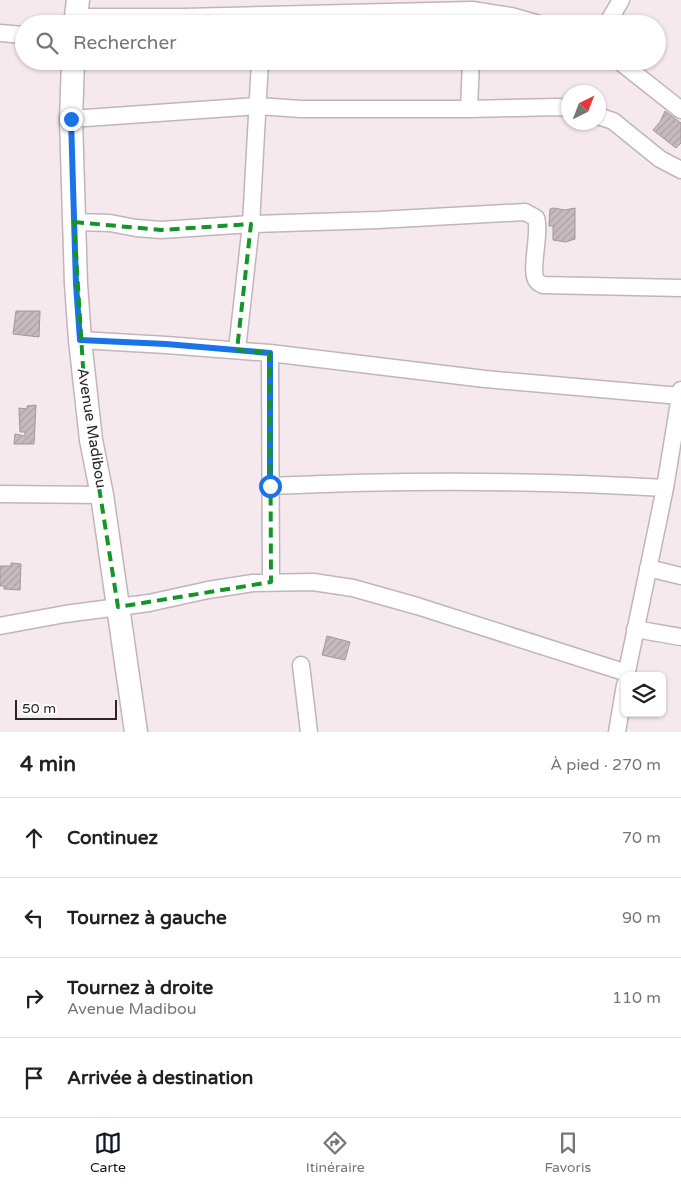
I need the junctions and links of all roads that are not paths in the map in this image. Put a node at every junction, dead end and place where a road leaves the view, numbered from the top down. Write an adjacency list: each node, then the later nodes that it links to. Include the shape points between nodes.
1 (621, 0): 7 (street)
2 (472, 11): 5 (street); 6 (street)
3 (76, 14): 4 (street)
4 (112, 15)
5 (368, 15)
6 (503, 15)
7 (613, 15)
8 (0, 33): 9 (street)
9 (15, 34)
10 (73, 70): 18 (street, Avenue Madibou)
11 (260, 70): 14 (street)
12 (470, 70): 16 (street)
13 (630, 70): 17 (street)
14 (258, 106): 16 (street); 18 (street); 22 (street)
15 (561, 107): 16 (street)
16 (469, 109)
17 (681, 110)
18 (71, 119): 21 (street, Avenue Madibou)
19 (606, 119): 20 (street, via 660,159)
20 (681, 170)
21 (74, 222): 22 (street, via 161,230); 24 (street, Avenue Madibou)
22 (250, 224): 23 (street, via 525,212 536,218 539,226 534,273 536,281 544,285); 25 (street)
23 (681, 288)
24 (80, 340): 25 (street); 32 (street, Avenue Madibou, via 91,440)
25 (237, 350): 26 (street)
26 (270, 353): 27 (street, via 485,379); 29 (street)
27 (680, 393): 28 (street)
28 (674, 470): 30 (street)
29 (270, 486): 30 (street, via 454,481 576,482); 35 (street)
30 (665, 488): 33 (street)
31 (0, 494): 32 (street)
32 (102, 495): 36 (street, Avenue Madibou)
33 (648, 568): 34 (street); 38 (street)
34 (681, 576)
35 (271, 582): 36 (street); 42 (street, via 313,582 353,588 417,606)
36 (118, 607): 37 (street); 44 (street, Avenue Madibou)
37 (0, 626)
38 (636, 629): 39 (street); 41 (street)
39 (681, 637)
40 (301, 665): 45 (street)
41 (627, 672)
42 (621, 676)
43 (621, 708): 46 (street)
44 (136, 732)
45 (309, 732)
46 (617, 732)

